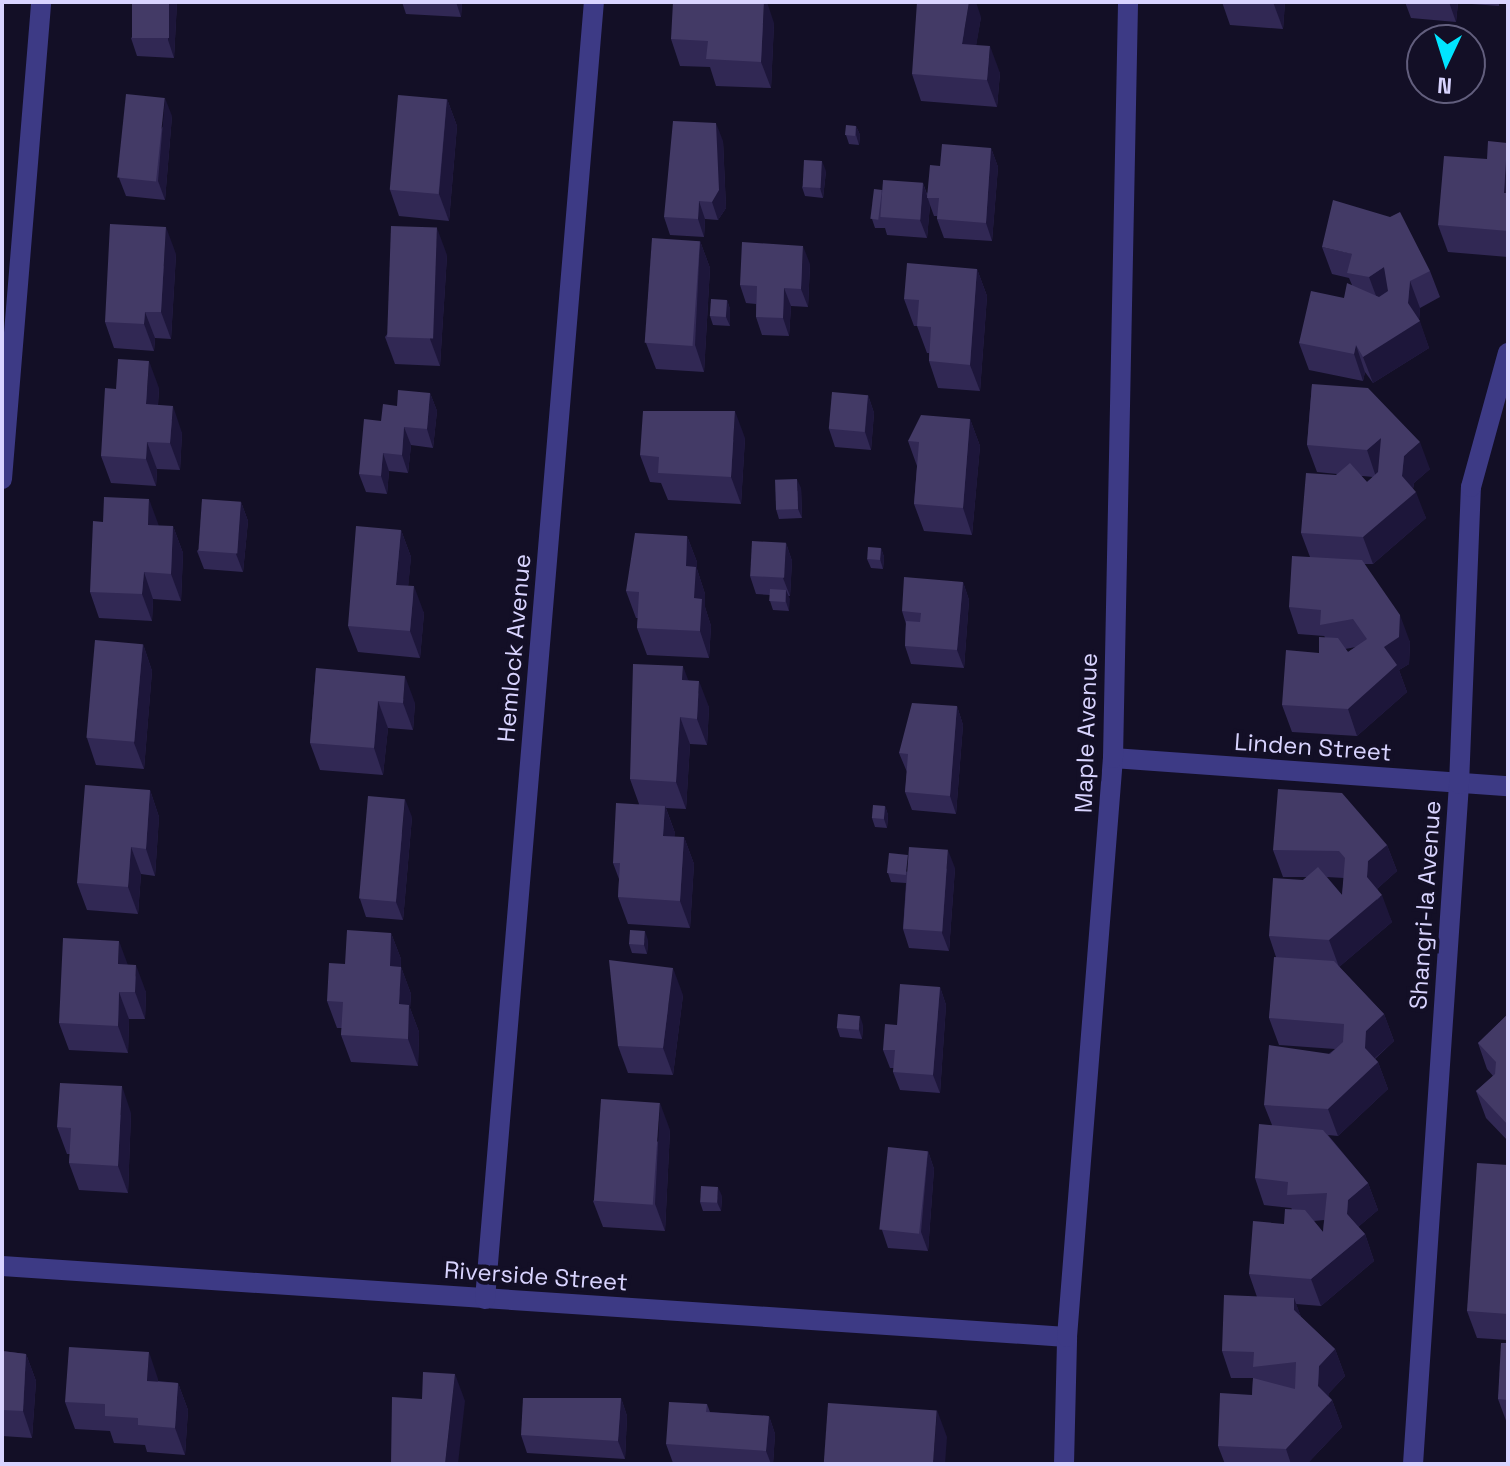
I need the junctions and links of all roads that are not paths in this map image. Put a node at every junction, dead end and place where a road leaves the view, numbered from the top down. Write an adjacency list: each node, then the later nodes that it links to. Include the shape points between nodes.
1 (41, 2): 5 (street)
2 (594, 2): 10 (street, Hemlock Avenue)
3 (1128, 2): 6 (street, Maple Avenue)
4 (1508, 353): 7 (street, Shangri-la Avenue, via 1471,487)
5 (2, 479)
6 (1113, 758): 7 (street, Linden Street); 11 (street, Maple Avenue)
7 (1459, 784): 8 (street, Linden Street); 13 (street, Shangri-la Avenue)
8 (1508, 786)
9 (2, 1266): 10 (street, Riverside Street)
10 (485, 1299): 11 (street, Riverside Street)
11 (1067, 1337): 12 (street, Maple Avenue)
12 (1064, 1464)
13 (1413, 1464)

